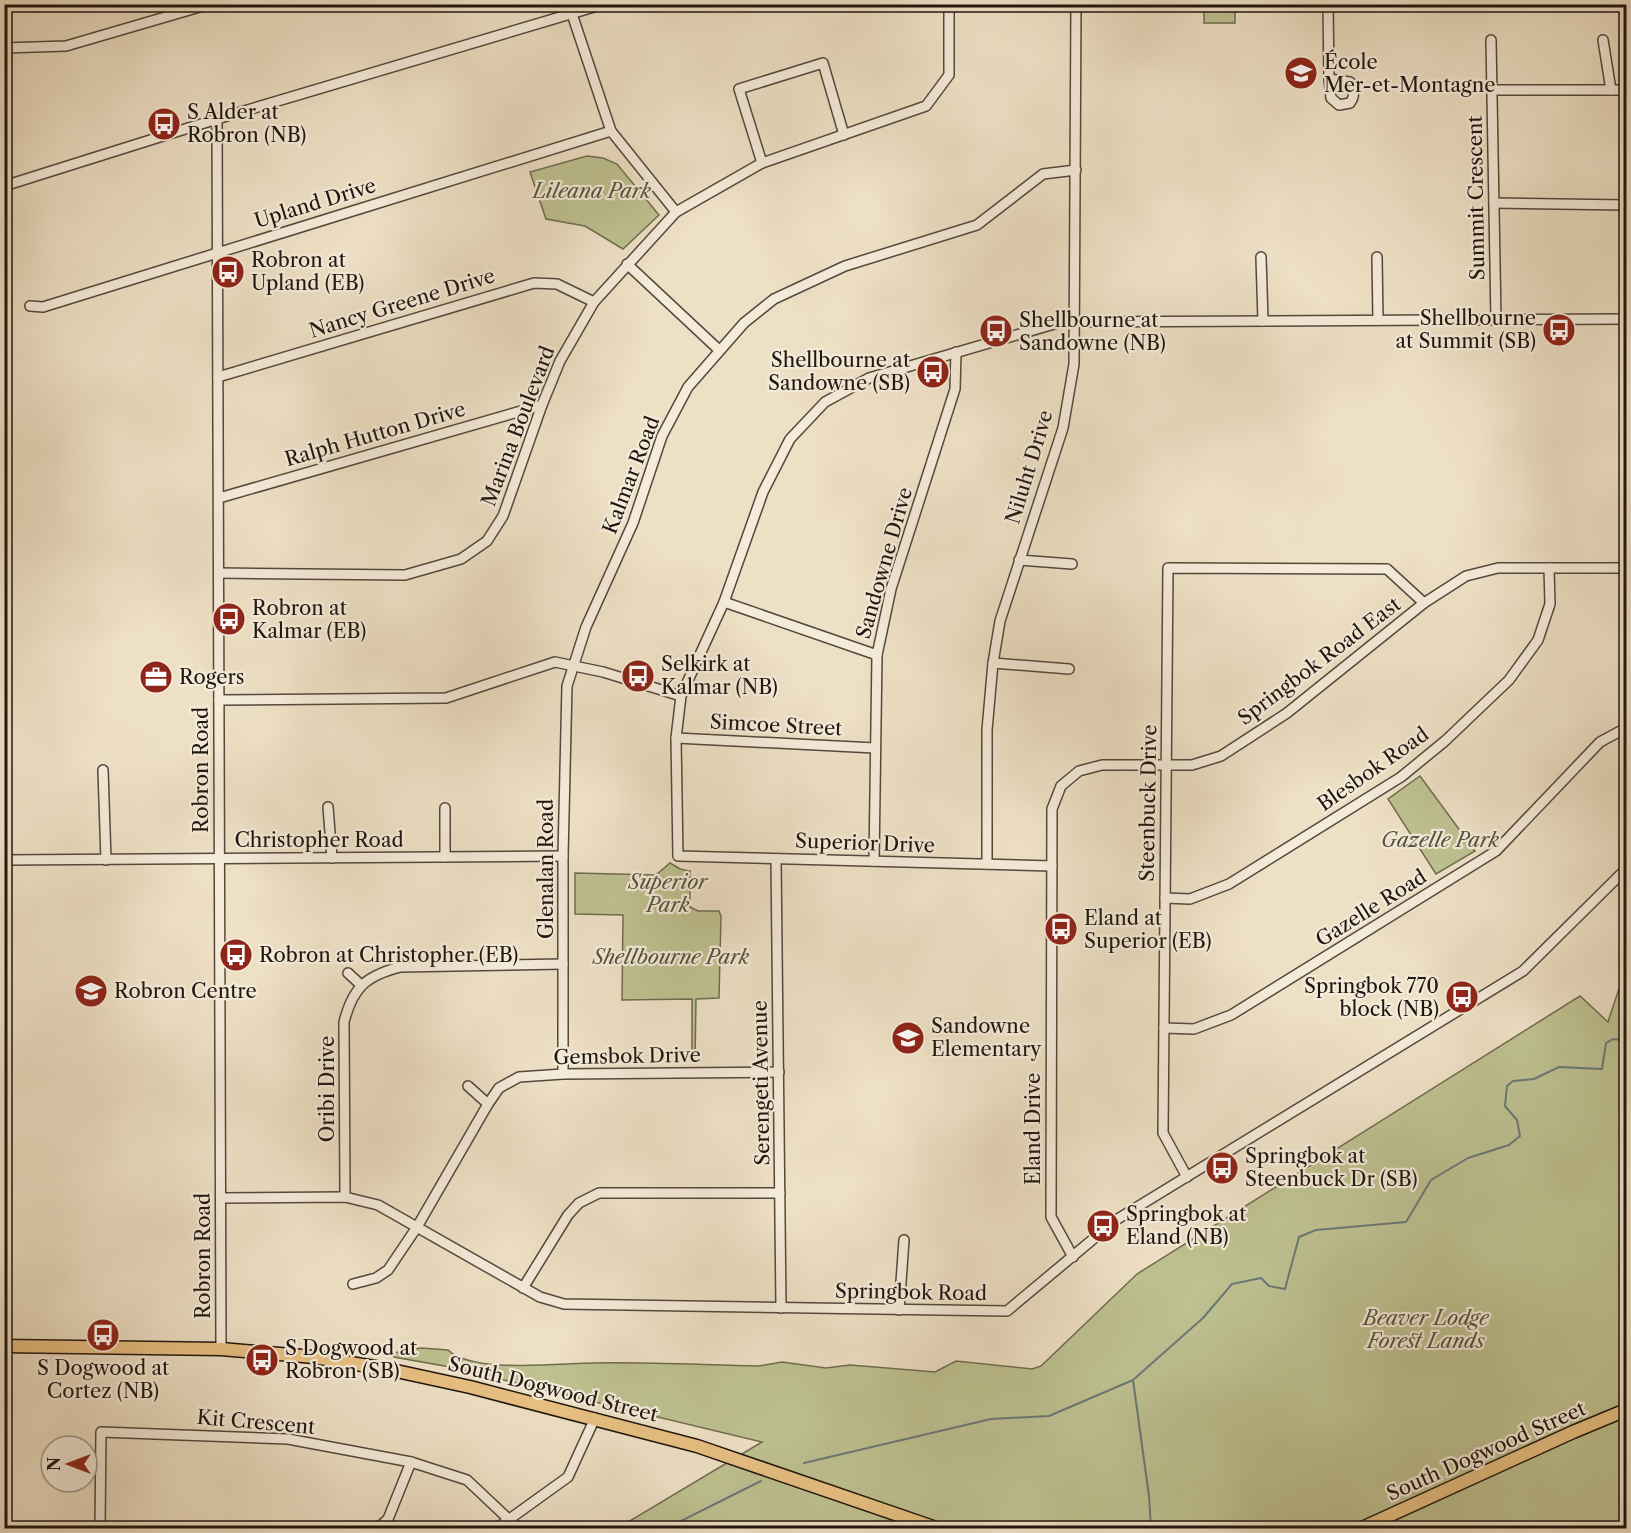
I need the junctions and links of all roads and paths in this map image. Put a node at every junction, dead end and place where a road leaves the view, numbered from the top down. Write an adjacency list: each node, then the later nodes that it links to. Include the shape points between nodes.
1 (210, 4): 9 (street, via 66,46)
2 (604, 4): 6 (street)
3 (949, 4): 16 (street, Marina Boulevard, via 949,75 926,106)
4 (1076, 4): 18 (street, Niluht Drive)
5 (1328, 4): 10 (street)
6 (572, 14): 14 (street); 15 (street)
7 (1491, 40): 11 (street, Summit Crescent)
8 (1603, 40): 12 (street)
9 (4, 48)
10 (1329, 78)
11 (1492, 90): 12 (street); 20 (street, Summit Crescent)
12 (1611, 90): 13 (street)
13 (1626, 90)
14 (218, 119): 19 (street); 23 (street, Robron Road)
15 (611, 131): 22 (street); 23 (street, Upland Drive)
16 (844, 135): 17 (street, Marina Boulevard); 17 (street, via 823,63 739,89)
17 (762, 163): 22 (street, Marina Boulevard)
18 (1076, 170): 33 (street, Niluht Drive); 34 (street, Kalmar Road, via 1043,174 977,225 845,266 774,299)
19 (4, 186)
20 (1494, 203): 21 (street); 31 (street, Summit Crescent)
21 (1626, 205)
22 (676, 212): 26 (street, Marina Boulevard)
23 (218, 252): 28 (street, Upland Drive, via 43,307); 36 (street, Robron Road)
24 (1261, 257): 32 (street)
25 (1377, 257): 30 (street)
26 (627, 264): 27 (street, Marina Boulevard); 34 (street)
27 (594, 302): 36 (street, Nancy Greene Drive, via 557,284 534,283); 37 (street, Marina Boulevard, via 560,361)
28 (30, 306)
29 (1626, 319): 31 (street)
30 (1378, 320): 31 (street); 32 (street)
31 (1496, 320)
32 (1263, 321): 33 (street)
33 (1074, 322): 35 (street, via 1061,322); 39 (street, Niluht Drive, via 1074,364 1063,428)
34 (718, 350): 48 (street, Kalmar Road, via 688,387 662,436 633,523 586,627)
35 (956, 352): 44 (street, via 869,378 825,402 790,439 763,492); 46 (street, Sandowne Drive, via 955,389 891,589)
36 (218, 377): 38 (street, Robron Road)
37 (542, 405): 38 (street, Ralph Hutton Drive); 43 (street, Marina Boulevard, via 503,516 487,541 461,559 405,575)
38 (219, 498): 43 (street, Robron Road)
39 (1019, 560): 40 (street); 47 (street, Niluht Drive, via 1000,621)
40 (1071, 564)
41 (1549, 568): 42 (street); 45 (street, via 1498,568 1466,576); 70 (street, Blesbok Road, via 1550,604 1538,640 1509,680 1445,741 1401,777 1229,884 1190,899)
42 (1626, 568)
43 (219, 573): 51 (street, Robron Road)
44 (724, 602): 46 (street); 50 (street)
45 (1424, 603): 55 (street, Springbok Road East, via 1287,713 1221,756 1192,765); 55 (street, Steenbuck Drive, via 1387,569 1168,568)
46 (877, 655): 54 (street, Sandowne Drive)
47 (993, 663): 49 (street); 67 (street, Niluht Drive, via 987,730)
48 (573, 666): 50 (street); 51 (street, via 555,662 446,698); 59 (street, Glenalan Road, via 567,686)
49 (1069, 669)
50 (681, 696): 53 (street)
51 (219, 700): 62 (street, Robron Road)
52 (1626, 728): 74 (street, Gazelle Road, via 1600,742 1496,851 1232,1015 1194,1029)
53 (676, 738): 54 (street, Simcoe Street); 63 (street, Superior Drive, via 678,856)
54 (875, 748): 66 (street, Sandowne Drive)
55 (1166, 766): 68 (street, Eland Drive, via 1102,765 1080,771 1061,786 1052,809); 70 (street, Steenbuck Drive)
56 (103, 770): 65 (street)
57 (328, 807): 61 (street)
58 (445, 808): 60 (street)
59 (563, 856): 60 (street, Christopher Road); 71 (street, Glenalan Road)
60 (445, 857): 61 (street, Christopher Road)
61 (332, 858): 62 (street, Christopher Road)
62 (219, 859): 65 (street, Christopher Road); 82 (street, Robron Road)
63 (776, 859): 66 (street, Superior Drive); 75 (street, Serengeti Avenue)
64 (4, 860): 65 (street, Christopher Road)
65 (106, 860)
66 (874, 861): 67 (street, Superior Drive)
67 (987, 864): 68 (street, Superior Drive)
68 (1052, 866): 85 (street, Eland Drive, via 1051,1217)
69 (1626, 869): 79 (street, Springbok Road, via 1523,971)
70 (1165, 898): 74 (street, Steenbuck Drive)
71 (563, 964): 73 (street, via 400,967 380,972); 76 (street, Glenalan Road)
72 (348, 973): 73 (street)
73 (361, 985): 81 (street, Oribi Drive, via 349,1002 344,1022)
74 (1164, 1028): 79 (street, Steenbuck Drive, via 1163,1133)
75 (778, 1072): 76 (street, Gemsbok Drive); 80 (street, Serengeti Avenue)
76 (564, 1074): 78 (street, Gemsbok Drive, via 519,1077 499,1088)
77 (468, 1086): 78 (street)
78 (488, 1104): 83 (street, Gemsbok Drive)
79 (1187, 1177): 85 (street, Springbok Road, via 1116,1220)
80 (780, 1193): 87 (street, via 599,1193 579,1203 568,1215); 88 (street, Serengeti Avenue)
81 (345, 1197): 82 (street, Springbok Road); 83 (street, Springbok Road, via 378,1205)
82 (221, 1198): 91 (street, Robron Road)
83 (417, 1227): 86 (street, Gemsbok Drive, via 388,1270); 87 (street, Springbok Road)
84 (904, 1240): 89 (street)
85 (1073, 1257): 89 (street, Springbok Road, via 1007,1311)
86 (353, 1284)
87 (524, 1288): 88 (street, Springbok Road, via 564,1304)
88 (781, 1308): 89 (street, Springbok Road)
89 (899, 1310)
90 (4, 1346): 91 (main road, South Dogwood Street)
91 (221, 1349): 93 (main road, South Dogwood Street, via 314,1357 387,1369)
92 (1626, 1410): 101 (main road, South Dogwood Street)
93 (595, 1418): 95 (street, via 568,1477); 100 (main road, South Dogwood Street, via 729,1456)
94 (411, 1462): 95 (street, Kit Crescent, via 467,1480); 96 (street, Kit Crescent, via 288,1439 101,1431); 97 (street, via 388,1519)
95 (509, 1520): 98 (street); 99 (street, Kit Crescent)
96 (100, 1528)
97 (378, 1528)
98 (497, 1528)
99 (518, 1528)
100 (936, 1528)
101 (1362, 1528)

